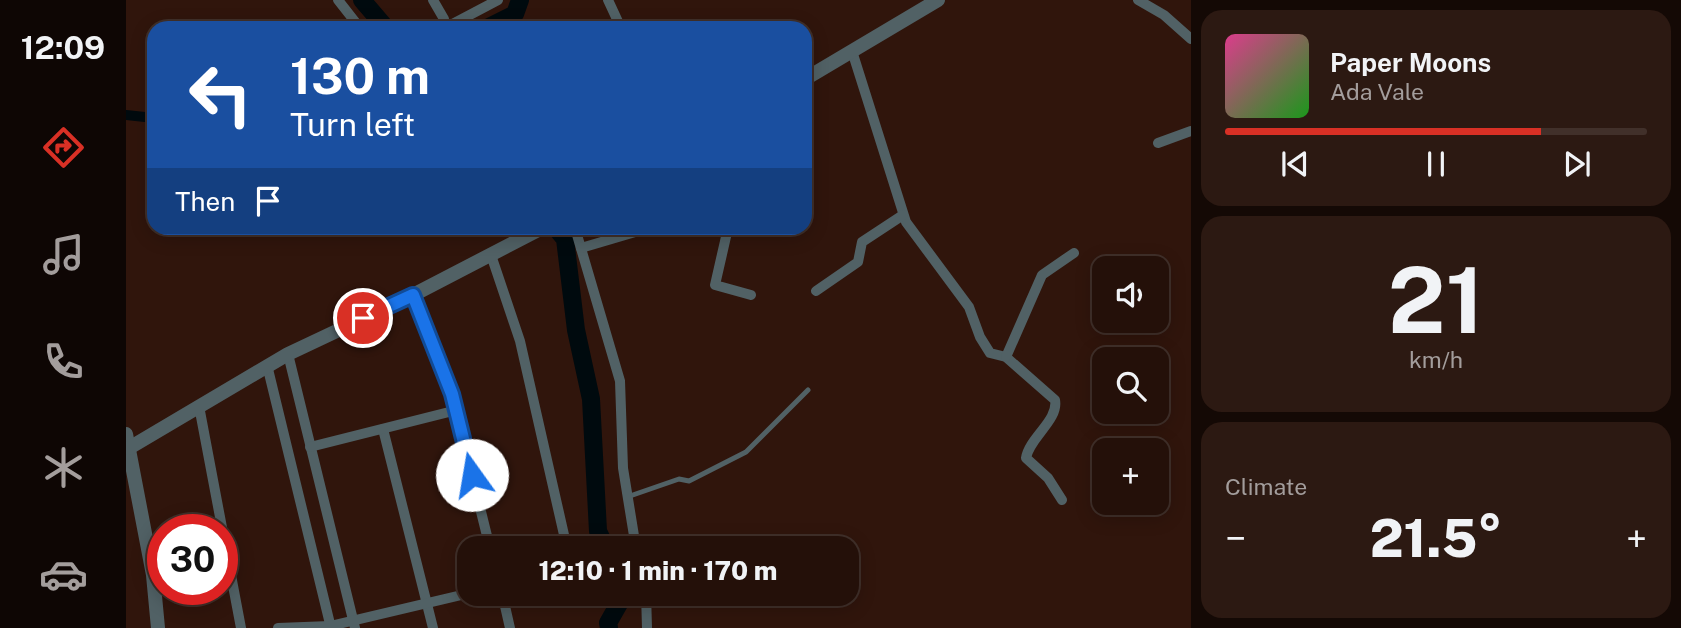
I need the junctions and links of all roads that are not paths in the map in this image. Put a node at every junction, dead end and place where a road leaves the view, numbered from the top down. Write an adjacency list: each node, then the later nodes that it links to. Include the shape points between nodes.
1 (338, 0): 7 (street)
2 (433, 0): 8 (street)
3 (498, 0): 9 (street)
4 (608, 0): 10 (street)
5 (938, 0): 12 (street)
6 (1138, 0): 11 (street)
7 (354, 21)
8 (444, 21)
9 (458, 21)
10 (618, 21)
11 (1191, 39)
12 (852, 51): 13 (street); 16 (street)
13 (812, 75)
14 (1191, 131): 15 (street)
15 (1158, 143)
16 (902, 215): 24 (street, via 862,242 858,262); 28 (street, via 970,307 990,353)
17 (529, 235): 23 (street)
18 (577, 235): 21 (street)
19 (625, 235): 21 (street)
20 (726, 235): 26 (street, via 715,285)
21 (581, 248): 36 (street, via 620,381)
22 (1074, 253): 28 (street, via 1042,275)
23 (491, 255): 25 (street); 39 (street, via 520,341)
24 (816, 291)
25 (413, 295): 27 (street); 32 (street)
26 (751, 295)
27 (288, 354): 29 (street); 35 (street)
28 (1006, 357): 37 (street, via 1055,400 1056,409 1029,446 1026,458 1048,478)
29 (267, 365): 31 (street); 46 (street)
30 (808, 390): 36 (lane, via 746,452 689,481 679,479)
31 (200, 406): 34 (street); 48 (street)
32 (457, 410): 33 (street); 38 (street)
33 (383, 429): 35 (street); 42 (street)
34 (128, 441): 47 (street)
35 (310, 447): 45 (street)
36 (627, 497): 40 (street)
37 (1062, 500)
38 (487, 536)
39 (564, 536)
40 (634, 536)
41 (457, 596): 42 (street)
42 (426, 603): 45 (street); 50 (street)
43 (505, 606): 51 (street)
44 (646, 606): 52 (street)
45 (354, 624): 46 (street)
46 (330, 627): 49 (street)
47 (158, 628)
48 (241, 628)
49 (278, 628)
50 (432, 628)
51 (510, 628)
52 (647, 628)

